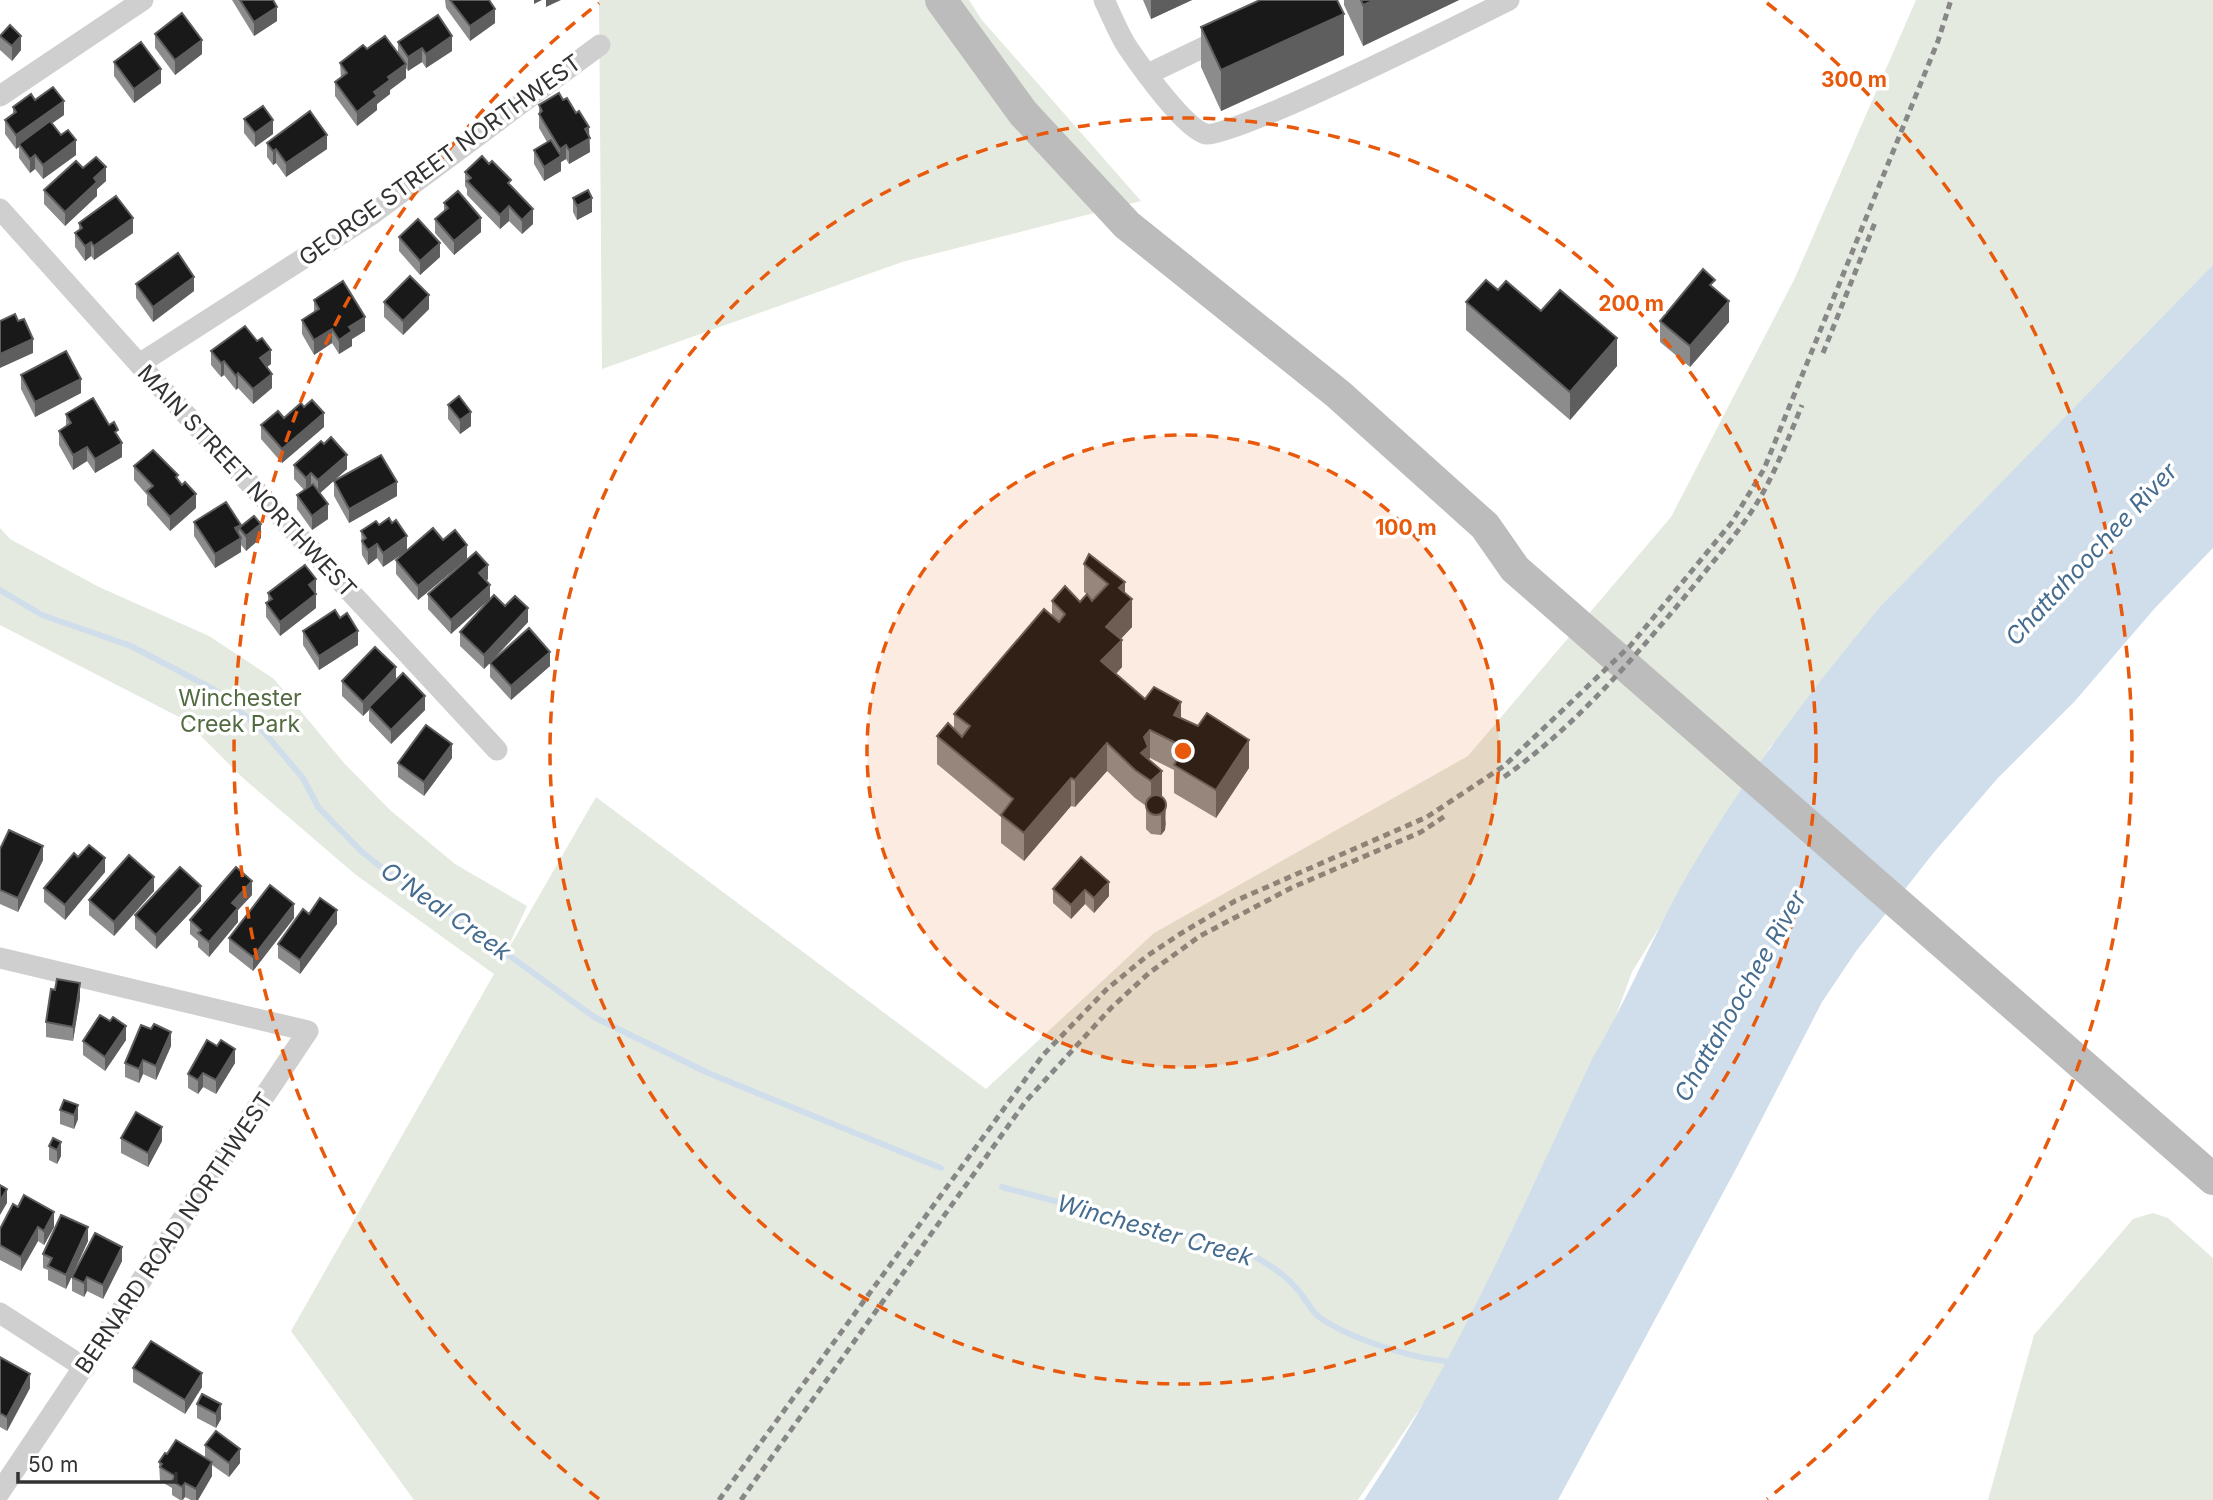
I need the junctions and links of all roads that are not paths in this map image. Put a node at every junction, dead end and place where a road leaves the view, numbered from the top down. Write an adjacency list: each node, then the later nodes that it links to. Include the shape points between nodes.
1 (143, 0): 8 (street)
2 (941, 0): 13 (main road, via 1023,113 1127,225 1338,394 1485,526 1515,569)
3 (1104, 0): 7 (street, via 1127,47)
4 (1508, 0): 7 (street, via 1342,80 1213,135 1202,132 1169,103)
5 (1243, 28): 7 (street)
6 (600, 45): 10 (street, GEORGE STREET NORTHWEST, via 371,215)
7 (1148, 74)
8 (0, 96)
9 (0, 209): 10 (street, MAIN STREET NORTHWEST)
10 (139, 364): 11 (street, MAIN STREET NORTHWEST)
11 (497, 750)
12 (0, 958): 15 (street, BERNARD ROAD NORTHWEST, via 309,1031)
13 (2213, 1179)
14 (0, 1313): 15 (street)
15 (85, 1368): 16 (street, BERNARD ROAD NORTHWEST)
16 (0, 1494): 17 (street)
17 (6, 1500)

